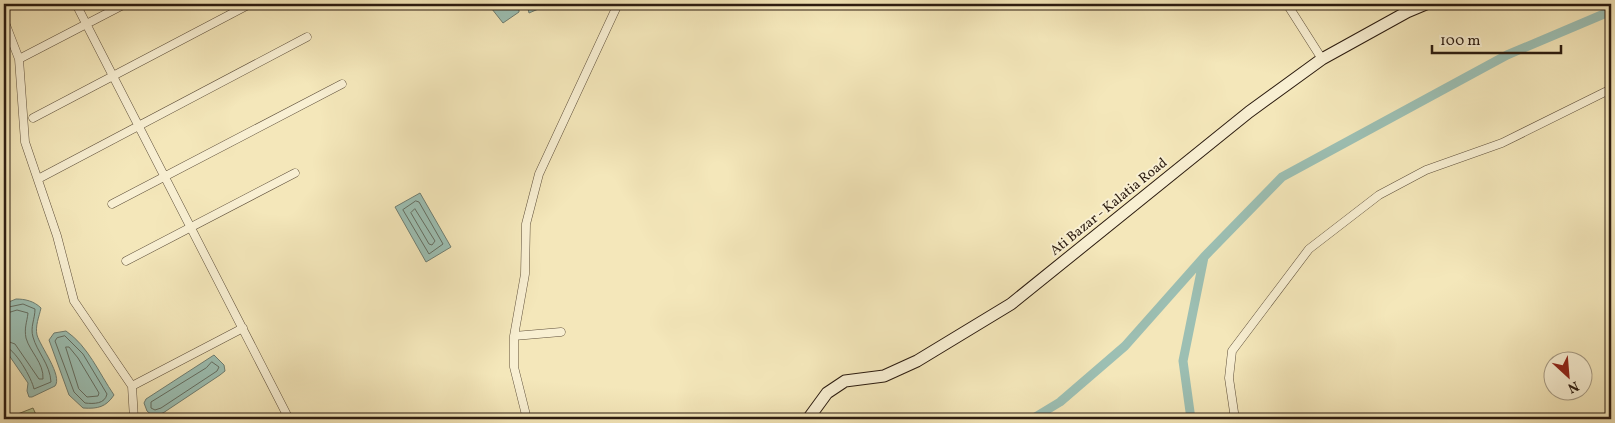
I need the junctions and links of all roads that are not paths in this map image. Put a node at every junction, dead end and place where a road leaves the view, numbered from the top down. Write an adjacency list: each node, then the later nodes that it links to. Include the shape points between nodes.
1 (76, 4): 8 (street)
2 (125, 4): 8 (street)
3 (250, 4): 12 (street)
4 (618, 4): 25 (street, via 539,174 526,224 525,274)
5 (1287, 4): 11 (street)
6 (1426, 4): 11 (main road, Ati Bazar - Kalatia Road)
7 (4, 20): 10 (street)
8 (86, 24): 10 (street); 12 (street)
9 (307, 37): 16 (street)
10 (19, 59): 19 (street, via 25,142)
11 (1322, 59): 30 (main road, Ati Bazar - Kalatia Road, via 1249,112 1011,304 917,361 884,376 845,381 826,393)
12 (113, 74): 15 (street); 16 (street)
13 (342, 84): 18 (street)
14 (1611, 89): 31 (street, via 1502,143 1418,174 1380,195 1309,249 1232,351 1229,378)
15 (33, 118)
16 (139, 126): 18 (street); 19 (street)
17 (295, 173): 21 (street)
18 (164, 176): 20 (street); 21 (street)
19 (38, 179): 26 (street, via 74,301)
20 (112, 204)
21 (191, 227): 22 (street); 23 (street)
22 (126, 261)
23 (243, 328): 26 (street); 28 (street)
24 (561, 332): 25 (street)
25 (514, 336): 29 (street, via 514,367)
26 (132, 386): 27 (street)
27 (134, 419)
28 (289, 419)
29 (527, 419)
30 (808, 419)
31 (1235, 419)

